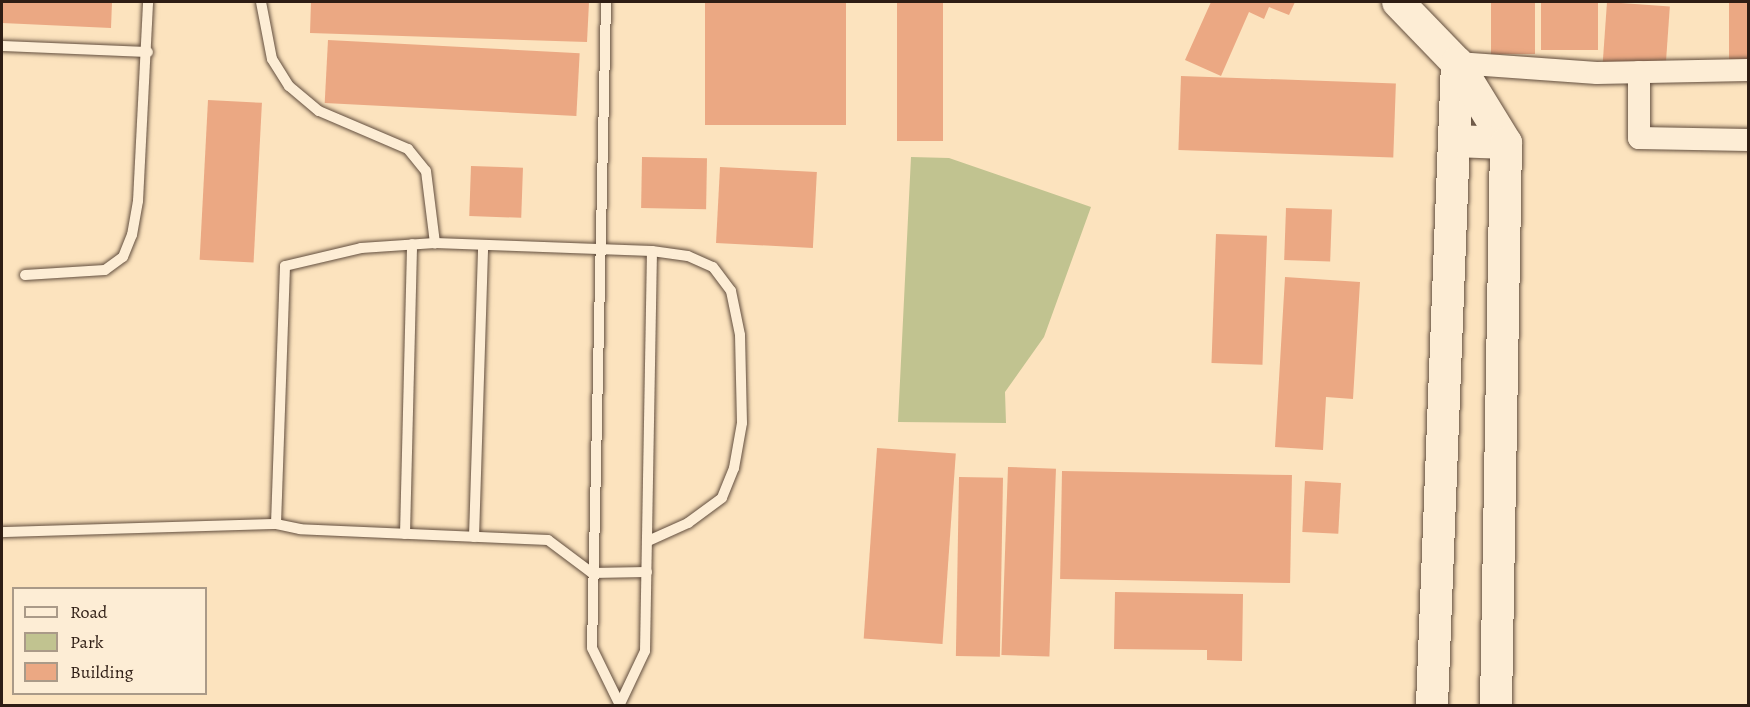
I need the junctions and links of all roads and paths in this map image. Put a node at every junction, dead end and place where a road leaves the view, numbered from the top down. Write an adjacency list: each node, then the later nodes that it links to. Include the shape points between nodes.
1 (148, 2): 6 (lane)
2 (261, 2): 13 (lane, via 272,59 289,86 319,111 408,149 426,171)
3 (606, 2): 16 (lane)
4 (1400, 2): 7 (street)
5 (2, 46): 6 (lane)
6 (147, 52): 18 (lane, via 138,201 132,235 123,257 105,270)
7 (1457, 63): 9 (street, via 1597,73); 11 (street); 12 (street)
8 (1749, 70): 9 (street)
9 (1639, 72): 10 (street, via 1639,138)
10 (1749, 140)
11 (1454, 141): 12 (street); 27 (street)
12 (1506, 143): 28 (street)
13 (435, 243): 14 (lane); 15 (lane)
14 (412, 244): 19 (lane, via 362,248 285,266); 21 (lane)
15 (483, 245): 16 (lane); 22 (lane)
16 (600, 249): 17 (lane); 25 (lane)
17 (652, 251): 23 (lane); 23 (lane, via 688,256 714,267 732,291 741,335 742,423 734,468 722,498 688,523)
18 (25, 275)
19 (276, 524): 20 (lane); 21 (lane, via 300,529)
20 (2, 532)
21 (405, 534): 22 (lane)
22 (474, 537): 25 (lane, via 548,540)
23 (648, 541): 24 (lane)
24 (647, 572): 25 (lane); 26 (lane, via 645,651)
25 (592, 573): 26 (lane, via 592,648)
26 (619, 704)
27 (1432, 705)
28 (1496, 705)

